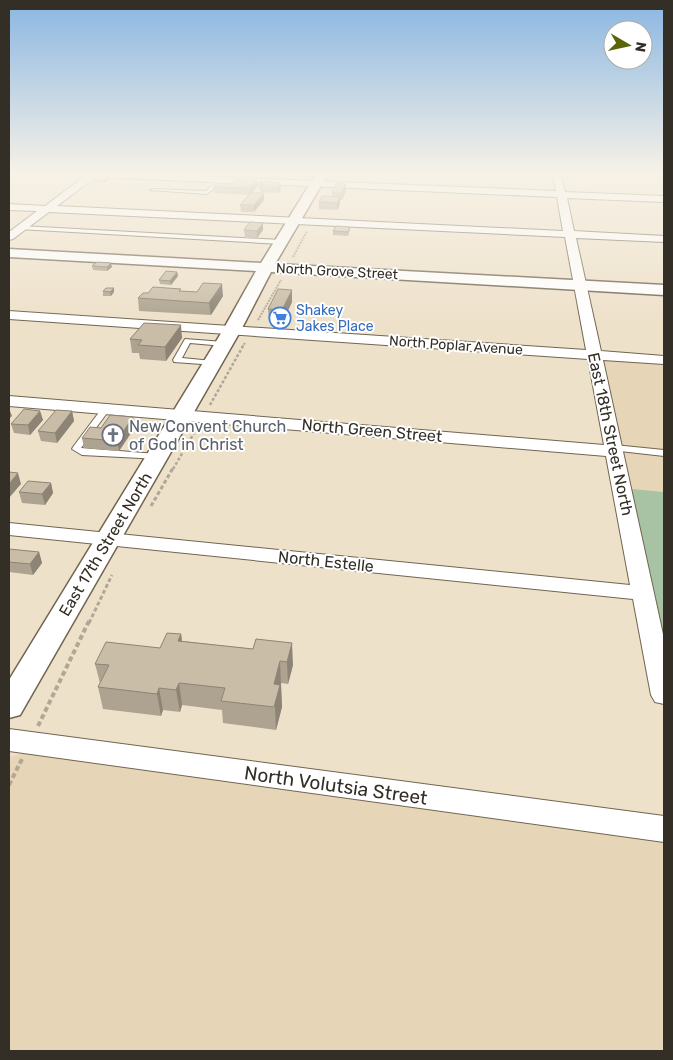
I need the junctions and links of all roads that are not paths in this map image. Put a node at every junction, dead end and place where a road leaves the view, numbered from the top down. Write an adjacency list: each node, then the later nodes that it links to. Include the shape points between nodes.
1 (27, 223): 5 (street)
2 (293, 223): 9 (street, East 17th Street North)
3 (347, 223): 6 (street)
4 (568, 223): 6 (street, East 18th Street North)
5 (21, 228): 7 (street); 9 (lane)
6 (570, 234): 8 (street); 12 (street, East 18th Street North)
7 (9, 237)
8 (664, 239)
9 (282, 242): 11 (street, East 17th Street North)
10 (9, 253): 11 (street, North Grove Street)
11 (276, 268): 12 (street, North Grove Street); 17 (street, East 17th Street North)
12 (580, 286): 13 (street, North Grove Street); 18 (street, East 18th Street North)
13 (664, 290)
14 (9, 315): 15 (street, North Poplar Avenue)
15 (195, 327): 16 (lane); 17 (street, North Poplar Avenue)
16 (188, 342): 17 (lane); 17 (lane, via 177,360)
17 (230, 342): 18 (street, North Poplar Avenue); 22 (street, East 17th Street North)
18 (594, 355): 19 (street, North Poplar Avenue); 23 (street, East 18th Street North)
19 (664, 360)
20 (9, 401): 21 (street, North Green Street)
21 (106, 408): 22 (street, North Green Street); 25 (lane, via 76,449)
22 (193, 415): 23 (street, North Green Street); 25 (street, East 17th Street North)
23 (614, 449): 24 (lane); 28 (street, East 18th Street North)
24 (664, 453)
25 (157, 457): 27 (street, East 17th Street North)
26 (9, 529): 27 (street, North Estelle)
27 (119, 540): 28 (street, North Estelle); 31 (street, East 17th Street North)
28 (644, 593): 29 (street, East 18th Street North)
29 (660, 651): 30 (street, East 18th Street North)
30 (664, 695)
31 (9, 706)
32 (19, 742): 33 (street, North Volutsia Street)
33 (664, 829)

